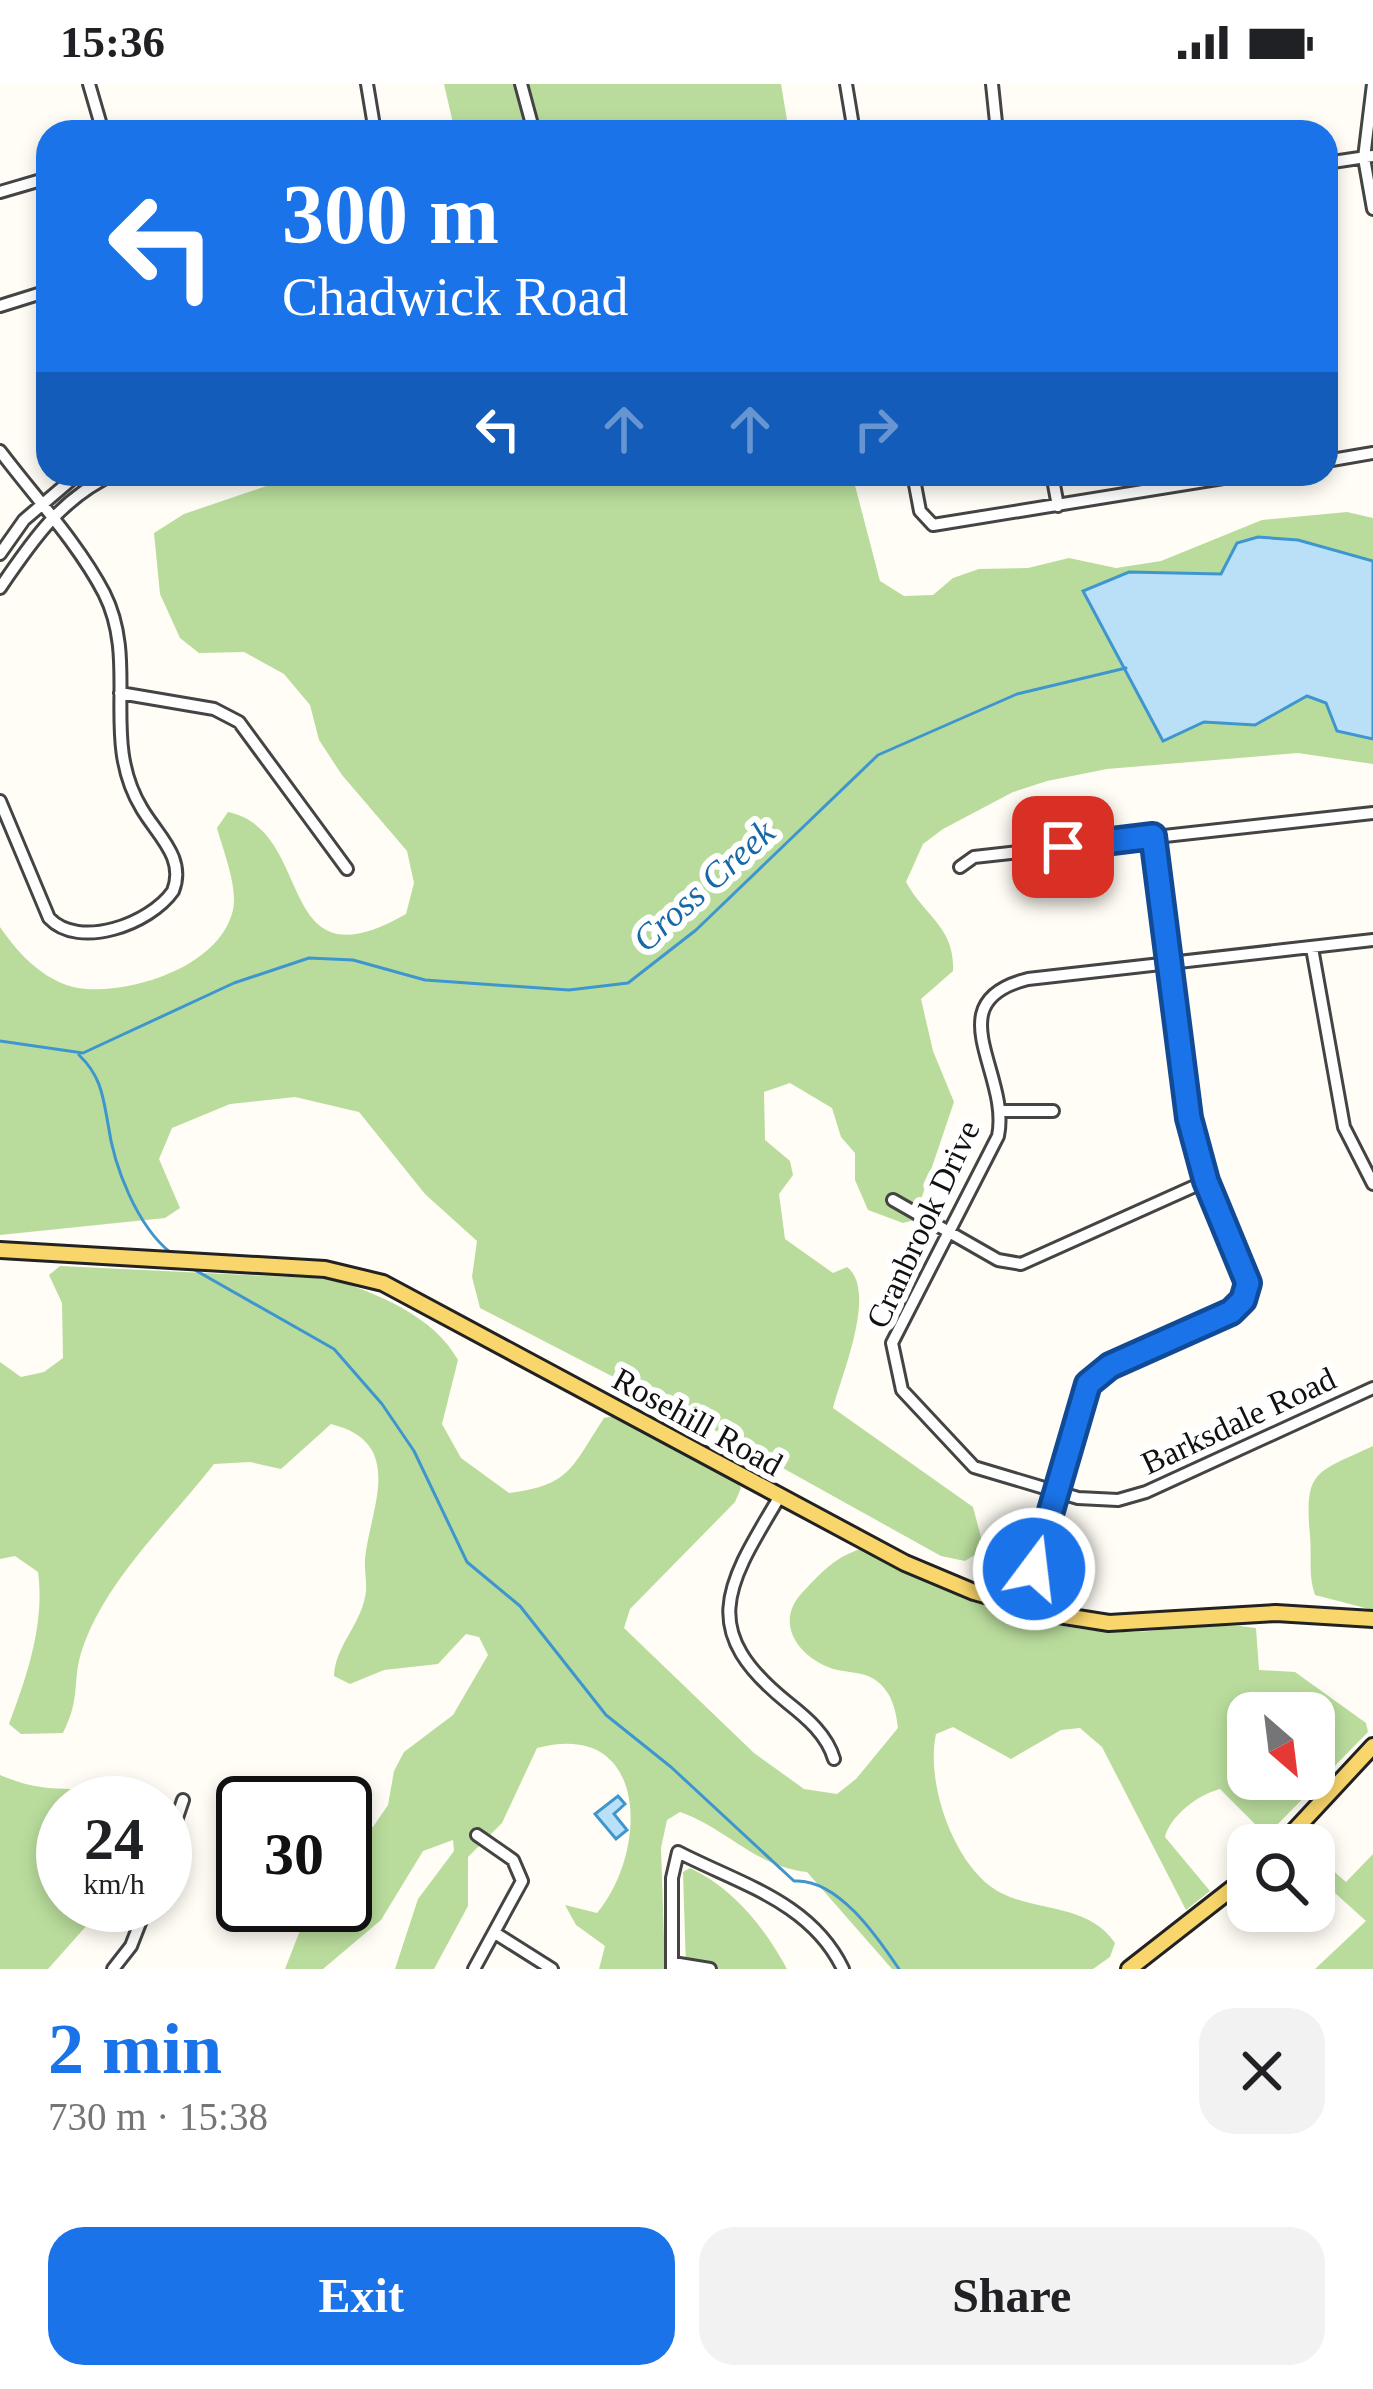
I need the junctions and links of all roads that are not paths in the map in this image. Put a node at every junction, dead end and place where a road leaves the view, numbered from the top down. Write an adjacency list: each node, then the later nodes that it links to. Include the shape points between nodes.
1 (89, 84): 7 (street)
2 (367, 84): 8 (street)
3 (521, 84): 9 (street)
4 (846, 84): 10 (street)
5 (992, 84): 11 (street)
6 (1373, 84): 12 (street)
7 (100, 120)
8 (373, 120)
9 (531, 120)
10 (852, 120)
11 (996, 120)
12 (1369, 157): 13 (street); 16 (street)
13 (1338, 161)
14 (36, 182): 15 (street)
15 (0, 192)
16 (1373, 209)
17 (36, 295): 18 (street)
18 (0, 306)
19 (0, 451): 27 (street)
20 (1373, 453): 21 (street)
21 (1338, 459)
22 (63, 486): 27 (street)
23 (91, 486): 29 (street)
24 (915, 486): 28 (street, via 928,523)
25 (1054, 486): 28 (street)
26 (1172, 486): 28 (street)
27 (40, 504): 29 (street); 30 (street)
28 (1058, 506)
29 (51, 518): 31 (street); 32 (street, via 111,609 123,666)
30 (0, 554)
31 (0, 588)
32 (119, 692): 33 (street, via 125,772 176,863 166,901 95,934 62,930 49,918); 37 (street, via 214,709 239,722)
33 (0, 801)
34 (1373, 813): 35 (street)
35 (1153, 836): 36 (street, via 974,857); 40 (street)
36 (960, 866)
37 (347, 869)
38 (1373, 940): 39 (street, Cranbrook Drive)
39 (1312, 948): 40 (street, Cranbrook Drive); 44 (street, via 1344,1127)
40 (1166, 964): 41 (street, Cranbrook Drive, via 1000,988 978,1028); 43 (street, via 1178,1069)
41 (1003, 1111): 42 (street); 46 (street, Cranbrook Drive, via 991,1158)
42 (1053, 1112)
43 (1206, 1181): 46 (street, via 1026,1264 1004,1262); 49 (street, via 1245,1272 1243,1300 1096,1376 1078,1405)
44 (1373, 1184)
45 (893, 1200): 46 (street)
46 (949, 1232): 49 (street, Cranbrook Drive, via 894,1332 902,1390 974,1467)
47 (0, 1250): 50 (main road, Rosehill Road, via 361,1276 405,1292)
48 (1373, 1388): 49 (street, Barksdale Road, via 1135,1496 1095,1501)
49 (1055, 1492): 51 (street)
50 (780, 1496): 51 (main road, Rosehill Road, via 936,1577); 54 (street, via 730,1599 731,1642 751,1672 812,1724)
51 (1024, 1608): 52 (main road, Rosehill Road, via 1108,1623 1276,1613)
52 (1373, 1619)
53 (1373, 1746): 55 (main road)
54 (834, 1759)
55 (1301, 1824)
56 (477, 1835): 59 (street, via 521,1875)
57 (1227, 1893): 66 (main road)
58 (136, 1932): 61 (street)
59 (495, 1933): 62 (street); 63 (street)
60 (672, 1966): 64 (street); 65 (street, via 677,1852 797,1909)
61 (113, 1969)
62 (474, 1969)
63 (552, 1969)
64 (710, 1969)
65 (843, 1969)
66 (1130, 1969)

